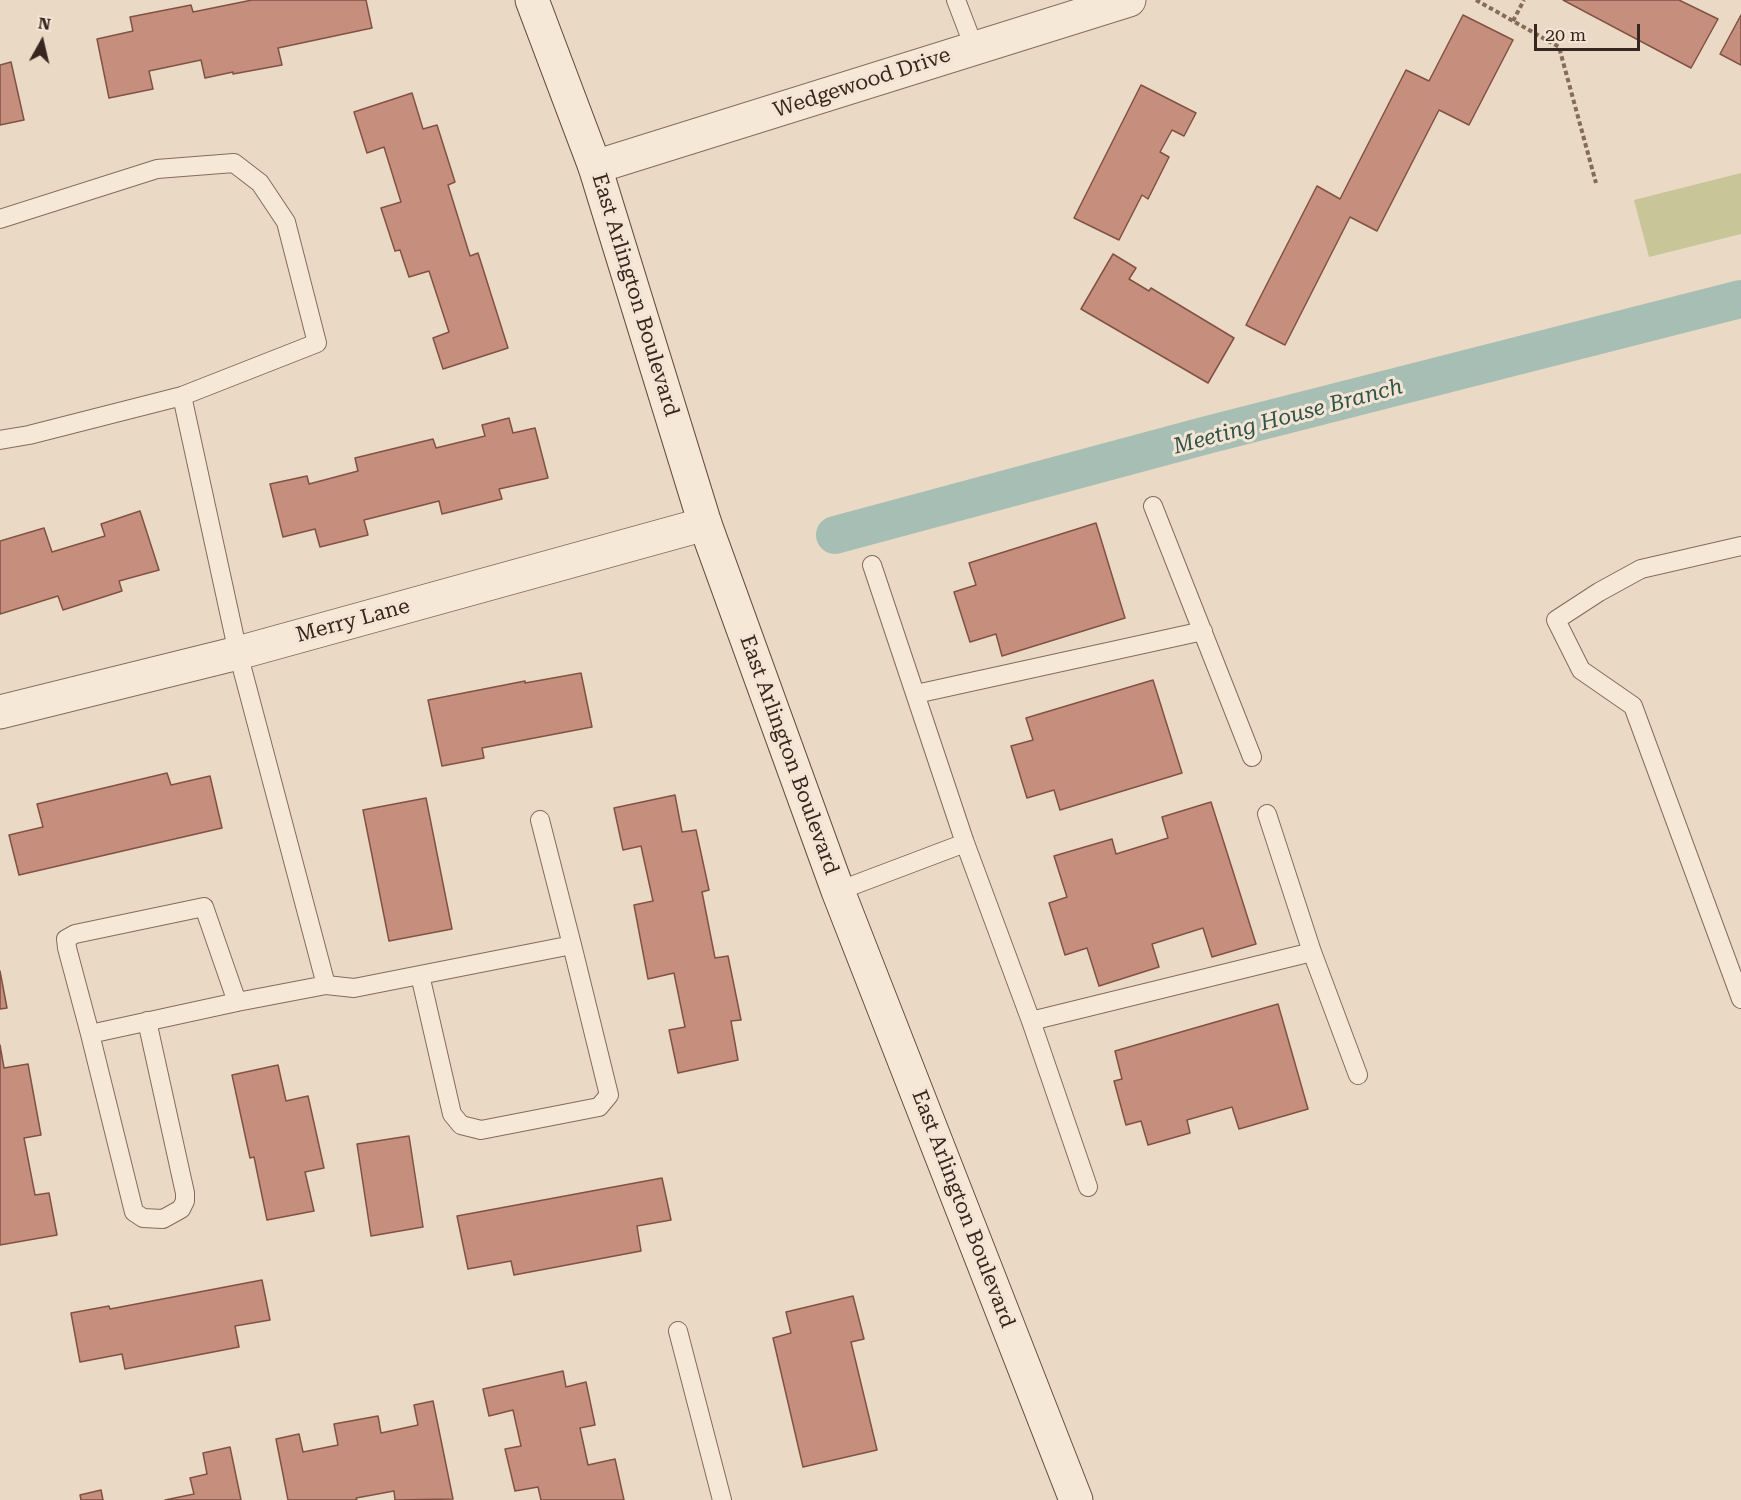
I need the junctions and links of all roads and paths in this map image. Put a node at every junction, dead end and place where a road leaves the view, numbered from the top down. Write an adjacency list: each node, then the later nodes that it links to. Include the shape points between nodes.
1 (532, 0): 8 (main road, East Arlington Boulevard)
2 (956, 0): 7 (lane)
3 (1129, 0): 7 (main road, Wedgewood Drive)
4 (1476, 0): 6 (path)
5 (1524, 0): 6 (path)
6 (1513, 21): 9 (path, via 1559,47)
7 (974, 47): 8 (main road, Wedgewood Drive)
8 (596, 167): 14 (main road, East Arlington Boulevard)
9 (1596, 183)
10 (0, 219): 11 (lane, via 158,169 234,163 260,183 286,222 317,343)
11 (182, 396): 12 (lane); 18 (lane)
12 (0, 440)
13 (1153, 506): 17 (lane)
14 (705, 524): 18 (main road, Merry Lane); 25 (main road, East Arlington Boulevard)
15 (1741, 546): 30 (lane, via 1641,569 1556,620 1581,670 1633,706)
16 (872, 565): 19 (lane)
17 (1203, 631): 19 (lane); 21 (lane)
18 (238, 653): 20 (main road, Merry Lane); 29 (lane)
19 (916, 694): 24 (lane)
20 (0, 712)
21 (1252, 758)
22 (1267, 814): 27 (lane)
23 (540, 820): 26 (lane)
24 (965, 843): 25 (lane); 32 (lane)
25 (838, 891): 38 (main road, East Arlington Boulevard)
26 (572, 945): 28 (lane); 28 (lane, via 609,1095 599,1107 481,1130 461,1125 452,1114)
27 (1312, 951): 32 (lane); 35 (lane)
28 (420, 975): 29 (lane, via 354,988)
29 (326, 985): 31 (lane)
30 (1741, 999)
31 (237, 1002): 33 (lane); 34 (lane, via 204,907 75,934 66,939 67,948)
32 (1031, 1021): 36 (lane)
33 (147, 1022): 34 (lane); 34 (lane, via 185,1193 181,1209 163,1220 143,1218 134,1212)
34 (90, 1034)
35 (1358, 1074)
36 (1088, 1187)
37 (678, 1331): 39 (lane)
38 (1069, 1498)
39 (722, 1500)

